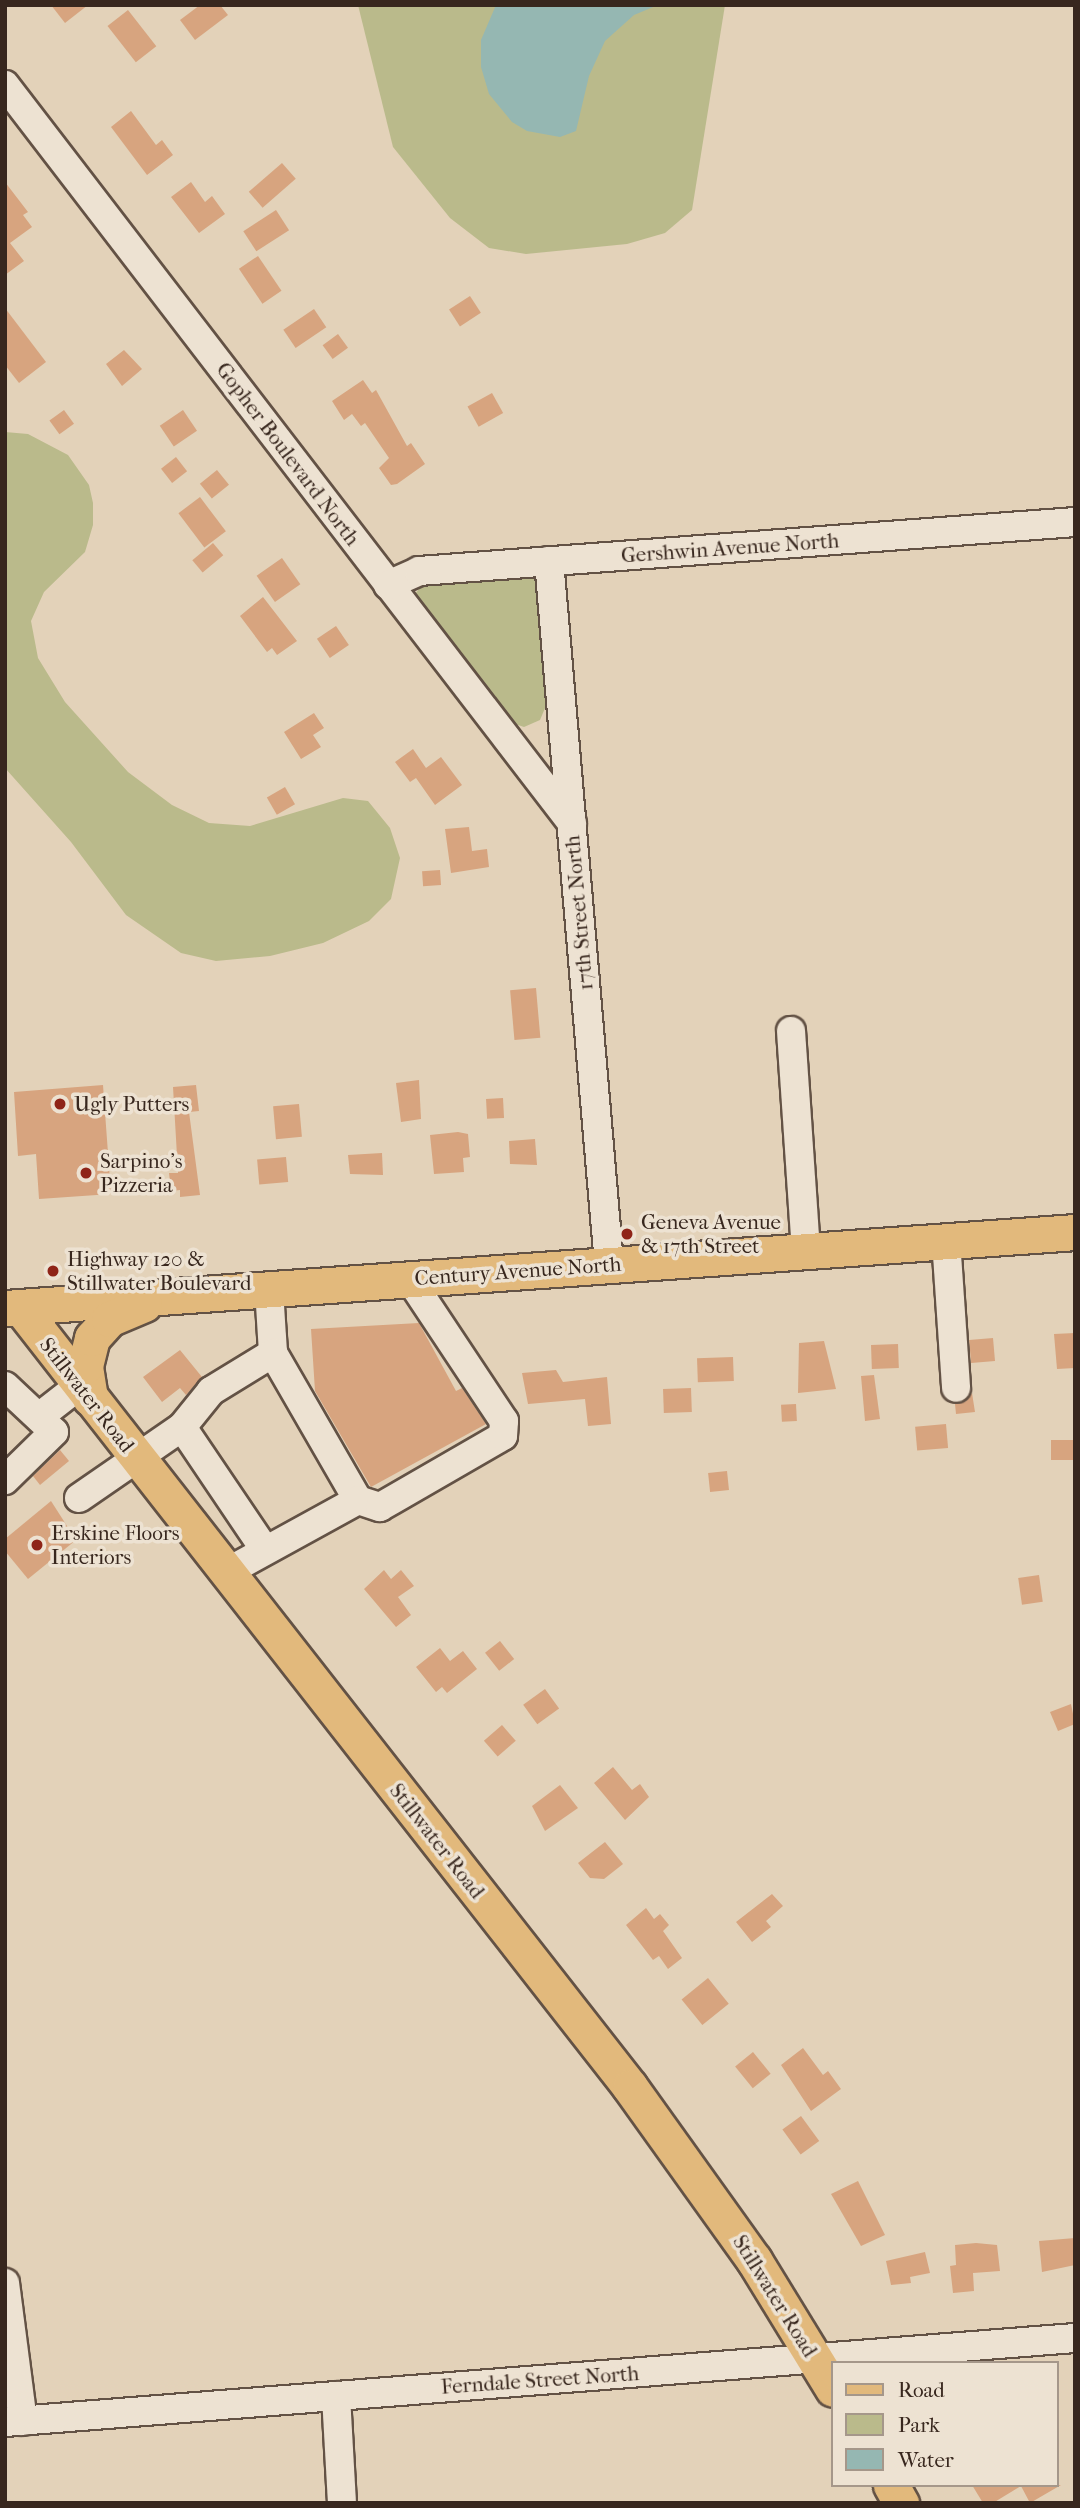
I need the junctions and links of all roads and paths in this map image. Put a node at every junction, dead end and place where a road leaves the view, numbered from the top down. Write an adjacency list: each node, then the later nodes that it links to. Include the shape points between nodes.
1 (5, 85): 4 (street, Gopher Boulevard North)
2 (1075, 522): 3 (street, Gershwin Avenue North)
3 (549, 561): 4 (street, Gershwin Avenue North, via 419,571); 5 (street, 17th Street North)
4 (388, 584): 5 (street, Gopher Boulevard North)
5 (572, 823): 10 (street, 17th Street North)
6 (792, 1031): 9 (street)
7 (1075, 1232): 8 (main road, Century Avenue North)
8 (946, 1240): 9 (main road, Century Avenue North); 17 (street)
9 (806, 1250): 10 (main road, Century Avenue North)
10 (609, 1264): 11 (main road, Century Avenue North)
11 (409, 1278): 12 (main road, Century Avenue North); 24 (street, via 504,1420 503,1436 380,1507)
12 (269, 1289): 13 (main road, Century Avenue North); 15 (street)
13 (163, 1296): 14 (main road, Century Avenue North); 18 (main road, via 114,1316 95,1333 86,1361)
14 (10, 1301): 18 (main road, Stillwater Road)
15 (273, 1353): 20 (street, via 211,1391); 24 (street)
16 (5, 1386): 19 (street)
17 (956, 1388)
18 (85, 1392): 19 (street); 21 (main road, Stillwater Road)
19 (38, 1417): 22 (street, via 54,1432)
20 (182, 1427): 21 (street); 25 (street)
21 (135, 1457): 23 (street); 26 (main road, Stillwater Road)
22 (5, 1480)
23 (79, 1498)
24 (358, 1500): 25 (street)
25 (265, 1550): 26 (street)
26 (227, 1572): 29 (main road, Stillwater Road, via 630,2087 702,2184)
27 (5, 2283): 32 (street)
28 (1075, 2338): 29 (street, Ferndale Street North)
29 (816, 2360): 30 (main road, Stillwater Road); 31 (street, Ferndale Street North)
30 (832, 2387)
31 (336, 2396): 32 (street, Ferndale Street North); 34 (street)
32 (14, 2421)
33 (892, 2487): 35 (main road)
34 (342, 2503)
35 (901, 2503)

